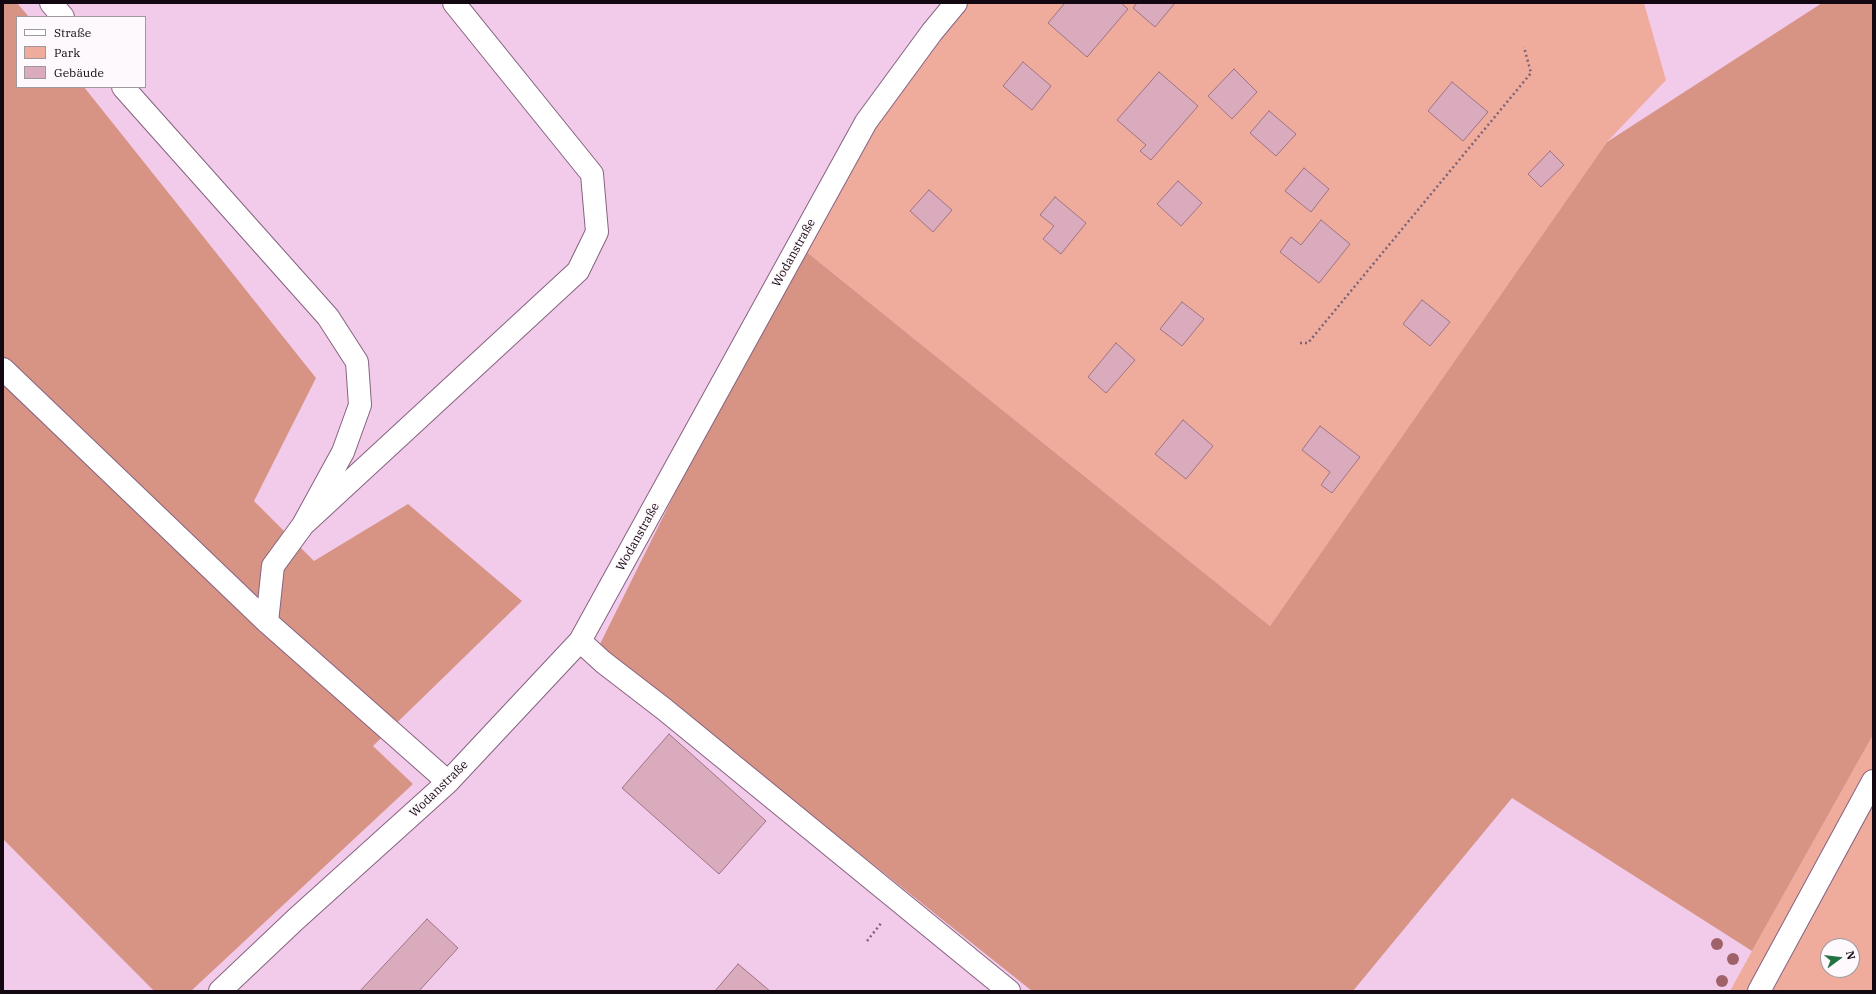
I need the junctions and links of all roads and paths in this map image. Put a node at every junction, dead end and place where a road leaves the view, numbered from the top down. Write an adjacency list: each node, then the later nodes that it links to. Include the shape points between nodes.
1 (51, 3): 4 (street)
2 (454, 3): 9 (street, via 592,174 597,232 578,271)
3 (956, 3): 11 (street, Wodanstraße, via 866,122)
4 (62, 16)
5 (1524, 47): 7 (path, via 1531,73 1308,343)
6 (124, 88): 9 (street, via 328,317 357,362 360,405 343,452)
7 (1300, 343)
8 (3, 369): 10 (street)
9 (303, 525): 10 (street, via 273,566)
10 (267, 622): 13 (street)
11 (580, 641): 13 (street, Wodanstraße); 15 (street)
12 (1873, 781): 16 (street)
13 (448, 782): 14 (street, Wodanstraße)
14 (220, 991)
15 (1009, 991)
16 (1759, 991)

